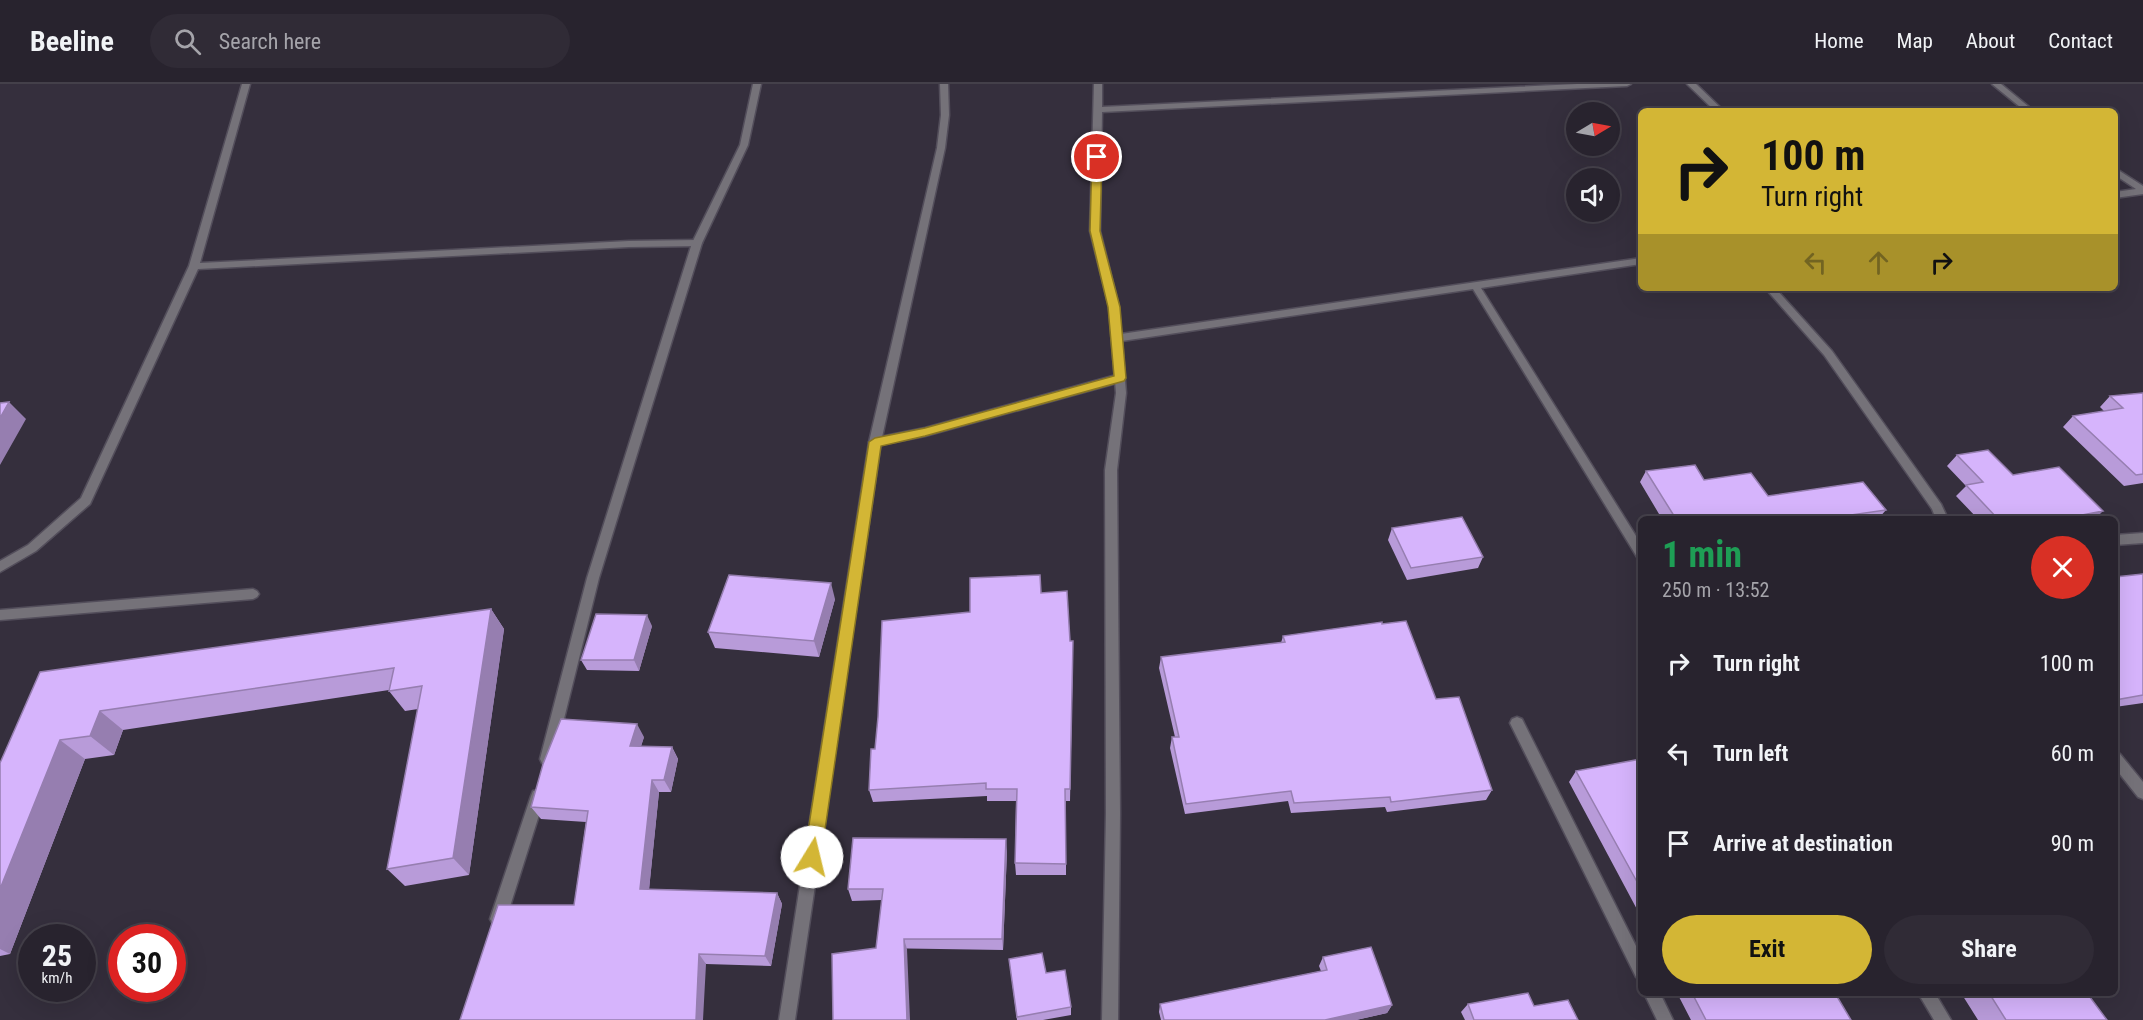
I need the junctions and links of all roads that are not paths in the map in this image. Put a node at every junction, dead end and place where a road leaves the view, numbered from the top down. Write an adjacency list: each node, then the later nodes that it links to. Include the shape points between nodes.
1 (246, 84): 16 (street)
2 (757, 84): 14 (street, via 744,145)
3 (944, 84): 21 (street, via 934,183)
4 (1098, 84): 10 (street)
5 (1628, 84): 10 (street)
6 (1691, 84): 8 (street)
7 (1996, 84): 9 (street)
8 (1717, 108)
9 (2026, 108)
10 (1098, 110): 19 (street, via 1095,231)
11 (2118, 173): 12 (street)
12 (2143, 191): 13 (street)
13 (2118, 195)
14 (698, 243): 16 (street); 32 (street, via 593,578 543,777)
15 (1638, 261): 17 (street)
16 (194, 266): 26 (street, via 86,501 32,548)
17 (1475, 285): 19 (street); 25 (street)
18 (1773, 291): 22 (street, via 1828,353)
19 (1118, 338): 20 (street)
20 (1120, 378): 21 (street); 37 (street, via 1122,393 1111,470)
21 (875, 442): 36 (street)
22 (1941, 516)
23 (2143, 538): 24 (street)
24 (2118, 540)
25 (1638, 549)
26 (0, 567)
27 (253, 594): 28 (street)
28 (0, 615)
29 (1517, 723): 33 (street)
30 (2118, 762): 31 (street)
31 (2143, 793)
32 (494, 930)
33 (1638, 966)
34 (1653, 996): 38 (street)
35 (1928, 996): 39 (street)
36 (787, 1020)
37 (1110, 1020)
38 (1665, 1020)
39 (1944, 1020)

